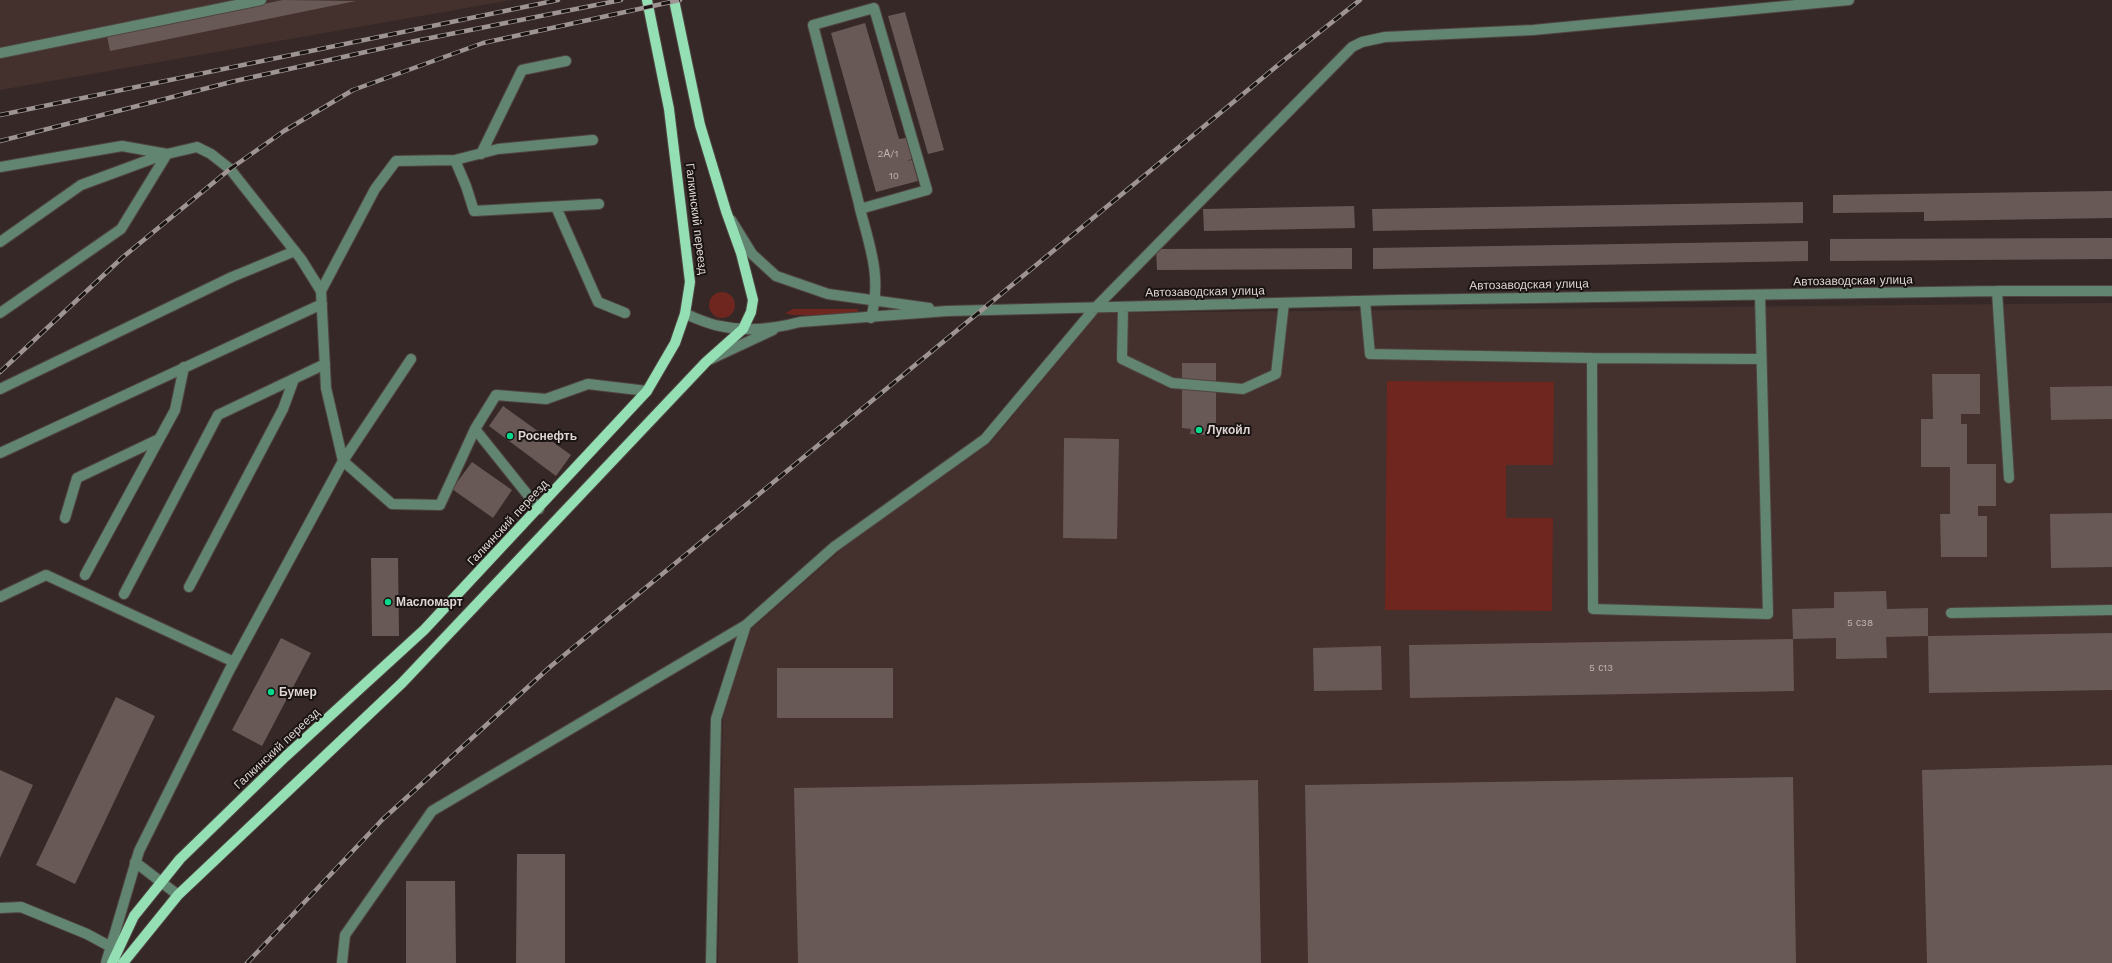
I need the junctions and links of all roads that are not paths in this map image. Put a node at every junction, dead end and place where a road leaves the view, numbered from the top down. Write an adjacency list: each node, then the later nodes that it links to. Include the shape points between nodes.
1 (261, 0): 5 (street)
2 (647, 0): 31 (main road, Галкинский переезд, via 669,109 690,282)
3 (674, 0): 15 (main road, via 700,125)
4 (1849, 0): 27 (street, via 1532,30 1385,37 1362,42 1345,54)
5 (0, 53)
6 (566, 61): 9 (street, via 522,70)
7 (593, 140): 9 (street, via 498,149)
8 (167, 154): 11 (street, via 122,146); 16 (street, via 81,185); 17 (street, via 197,147 211,154 230,169); 29 (street, via 122,229)
9 (481, 154): 10 (street)
10 (455, 160): 13 (street, via 474,211); 18 (street, via 396,161 375,188)
11 (0, 167)
12 (599, 204): 13 (street)
13 (556, 206): 30 (street, via 598,302)
14 (860, 209): 14 (street, via 813,25 874,8 927,190); 22 (street, via 876,273)
15 (726, 211): 22 (street, via 752,254 776,276 828,294); 34 (main road, via 741,253 753,300 751,312)
16 (0, 242)
17 (295, 251): 18 (street); 42 (street, via 232,277)
18 (321, 290): 25 (street)
19 (1997, 291): 20 (street, Автозаводская улица); 21 (street, Автозаводская улица); 48 (street)
20 (2112, 292)
21 (1760, 295): 23 (street, Автозаводская улица); 37 (street)
22 (876, 301): 28 (street); 32 (street)
23 (1365, 301): 24 (street, Автозаводская улица); 35 (street, via 1370,354)
24 (1284, 303): 26 (street, Автозаводская улица); 26 (street, via 1276,374 1243,389 1172,383 1122,359)
25 (322, 304): 39 (street); 40 (street)
26 (1123, 307): 27 (street, Автозаводская улица)
27 (1095, 308): 28 (street, Автозаводская улица); 57 (street, via 985,439 834,547)
28 (947, 311): 32 (street)
29 (0, 313)
30 (625, 313)
31 (685, 314): 34 (street, via 720,326); 43 (main road, Галкинский переезд, via 675,343)
32 (871, 318): 33 (street, via 800,322)
33 (776, 328): 34 (street); 38 (street)
34 (743, 329): 38 (main road)
35 (1592, 358): 37 (street); 37 (street, via 1593,609 1768,614)
36 (411, 359): 47 (street)
37 (1761, 359)
38 (706, 362): 61 (main road, via 402,683)
39 (325, 364): 41 (street); 47 (street, via 326,388)
40 (184, 367): 45 (street, via 175,410); 46 (street)
41 (294, 379): 52 (street, via 283,409); 53 (street, via 218,415)
42 (0, 389)
43 (647, 391): 44 (street, via 588,384 546,399 496,395); 49 (main road, Галкинский переезд)
44 (475, 429): 47 (street, via 440,505 392,504); 49 (street)
45 (159, 439): 50 (street, via 77,478); 51 (street)
46 (0, 453)
47 (343, 461): 58 (street)
48 (2009, 478)
49 (538, 509): 60 (main road, Галкинский переезд, via 424,630 285,757 180,860)
50 (65, 518)
51 (85, 574)
52 (189, 587)
53 (124, 594)
54 (0, 597): 58 (street, via 46,575)
55 (2112, 610): 56 (street)
56 (1951, 613)
57 (746, 625): 67 (street, via 432,811 345,935); 68 (street, via 716,719)
58 (234, 662): 59 (street, via 139,851)
59 (136, 862): 60 (street); 63 (street)
60 (160, 883): 61 (street); 65 (main road, Галкинский переезд, via 134,916)
61 (178, 895): 66 (main road)
62 (0, 908): 63 (street, via 21,907 87,934)
63 (111, 947): 64 (street)
64 (106, 963)
65 (112, 963)
66 (123, 963)
67 (342, 963)
68 (711, 963)

